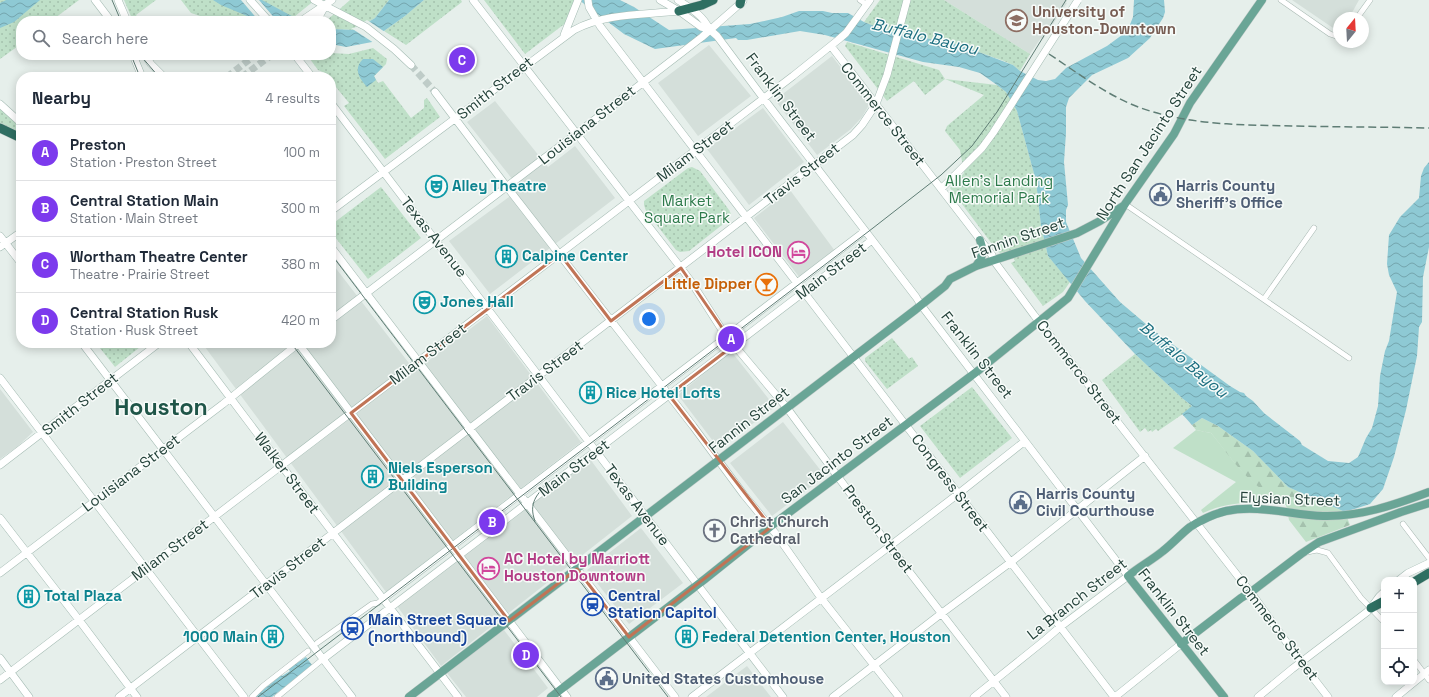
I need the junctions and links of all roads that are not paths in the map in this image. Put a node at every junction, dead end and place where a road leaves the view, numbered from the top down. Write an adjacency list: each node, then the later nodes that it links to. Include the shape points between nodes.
1 (95, 0): 24 (main road)
2 (118, 0): 25 (main road)
3 (250, 0): 26 (main road)
4 (314, 0): 20 (main road)
5 (332, 0): 20 (main road)
6 (473, 0): 38 (main road, Preston Street)
7 (578, 0): 32 (main road)
8 (588, 0): 29 (main road, Congress Street)
9 (660, 0): 22 (main road, Franklin Street)
10 (678, 0): 21 (main road, Franklin Street)
11 (713, 0): 21 (highway)
12 (860, 0): 19 (street)
13 (907, 0): 46 (main road, Travis Street, via 887,75)
14 (1078, 0): 56 (main road, bridge, via 993,133)
15 (1262, 0): 61 (main road, North San Jacinto Street, via 1190,103 1174,134)
16 (1281, 0): 31 (street)
17 (1370, 0): 23 (street)
18 (742, 1): 30 (main road, Louisiana Street)
19 (870, 2): 33 (main road, Milam Street, via 846,33)
20 (325, 6): 27 (main road); 28 (main road); 37 (main road, via 366,27)
21 (690, 8): 22 (highway); 30 (main road, Franklin Street, via 706,22)
22 (679, 11): 29 (main road, Smith Street); 30 (main road, Franklin Street, via 701,27)
23 (1361, 12)
24 (106, 16)
25 (125, 16)
26 (264, 16)
27 (307, 16)
28 (319, 16)
29 (597, 20): 32 (main road, Smith Street, via 582,25); 42 (main road, Congress Street)
30 (709, 29): 42 (main road, Louisiana Street); 44 (main road, Franklin Street, via 718,36)
31 (1333, 35)
32 (564, 36): 38 (main road, Smith Street)
33 (831, 46): 44 (main road, Milam Street); 46 (main road, Commerce Street)
34 (135, 60): 39 (main road)
35 (148, 60): 40 (main road)
36 (299, 60): 41 (main road)
37 (411, 65)
38 (523, 67): 49 (main road, Smith Street); 51 (main road, Preston Street)
39 (140, 72)
40 (159, 72)
41 (308, 72)
42 (643, 82): 51 (main road, Louisiana Street); 53 (main road, Congress Street)
43 (436, 92): 49 (main road)
44 (764, 99): 53 (main road, Milam Street); 54 (main road, Franklin Street)
45 (0, 104): 48 (main road)
46 (876, 104): 54 (main road, Travis Street, via 853,135); 57 (main road, Commerce Street)
47 (336, 110): 55 (main road, Texas Avenue)
48 (16, 118)
49 (455, 119): 55 (main road, Smith Street); 58 (main road)
50 (0, 128): 52 (highway)
51 (576, 134): 58 (main road, Louisiana Street); 60 (main road, Preston Street)
52 (16, 136)
53 (695, 150): 60 (main road, Milam Street); 63 (main road, Congress Street)
54 (815, 165): 63 (main road, Travis Street); 65 (main road, Franklin Street)
55 (383, 172): 62 (main road, Smith Street); 68 (main road, Texas Avenue)
56 (953, 177): 57 (main road); 59 (main road)
57 (935, 181): 59 (main road, Commerce Street)
58 (507, 187): 68 (main road, Louisiana Street); 73 (main road)
59 (941, 189): 70 (main road, Commerce Street)
60 (629, 201): 73 (main road, Milam Street); 77 (main road, Preston Street)
61 (1125, 204): 75 (main road, Fannin Street, via 1077,233); 81 (street); 82 (main road, North San Jacinto Street, via 1073,292)
62 (336, 207)
63 (746, 218): 77 (main road, Travis Street); 78 (main road, Congress Street)
64 (1314, 228): 81 (street)
65 (865, 231): 69 (main road, Franklin Street); 78 (main road, Main Street)
66 (0, 236): 71 (main road)
67 (16, 236): 71 (main road)
68 (437, 240): 80 (main road, Louisiana Street); 84 (main road, Texas Avenue)
69 (872, 240): 79 (main road, Main Street); 83 (main road, Franklin Street)
70 (980, 240): 75 (main road, Commerce Street); 76 (main road, via 983,253)
71 (3, 245): 74 (main road)
72 (336, 254): 80 (main road)
73 (560, 254): 84 (main road, Milam Street); 86 (main road)
74 (16, 258)
75 (994, 261): 76 (main road, Fannin Street); 87 (main road, Commerce Street)
76 (976, 266): 83 (main road, Fannin Street, via 950,279)
77 (681, 268): 86 (main road, Travis Street); 88 (main road, Preston Street)
78 (796, 283): 79 (main road, Congress Street); 88 (main road, Main Street)
79 (803, 292): 89 (main road, Main Street); 95 (main road, Congress Street)
80 (366, 293): 85 (main road, Louisiana Street); 97 (main road)
81 (1264, 299): 96 (street)
82 (1063, 303): 87 (main road, San Jacinto Street)
83 (921, 305): 95 (main road, Fannin Street); 98 (main road, Franklin Street)
84 (488, 308): 97 (main road, Milam Street); 99 (main road, Texas Avenue)
85 (336, 316)
86 (611, 321): 99 (main road, Travis Street); 102 (main road)
87 (1040, 322): 98 (main road, San Jacinto Street); 114 (main road, Commerce Street)
88 (727, 337): 89 (main road, Preston Street); 102 (main road, Main Street)
89 (734, 345): 103 (main road, Main Street); 105 (main road, Preston Street)
90 (86, 348): 101 (main road)
91 (152, 348): 101 (main road, Smith Street)
92 (193, 348): 104 (main road, Walker Street)
93 (292, 348): 104 (main road, Louisiana Street)
94 (302, 348): 106 (main road)
95 (853, 357): 105 (main road, Fannin Street); 107 (main road, Congress Street)
96 (1350, 358)
97 (418, 361): 106 (main road, Milam Street); 108 (main road)
98 (974, 374): 107 (main road, San Jacinto Street); 110 (main road, Franklin Street)
99 (539, 376): 108 (main road, Travis Street); 111 (main road, Texas Avenue)
100 (0, 378): 109 (main road)
101 (110, 380): 109 (main road, Smith Street); 112 (main road)
102 (662, 386): 103 (main road); 111 (main road, Main Street)
103 (669, 395): 113 (main road, Main Street); 115 (main road)
104 (231, 397): 112 (main road, Louisiana Street); 117 (main road, Walker Street)
105 (787, 408): 115 (main road, Fannin Street); 118 (main road, Preston Street)
106 (351, 413): 117 (main road, Milam Street); 119 (main road)
107 (906, 426): 118 (main road, San Jacinto Street); 121 (main road, Congress Street)
108 (470, 429): 119 (main road, Travis Street); 122 (main road)
109 (42, 434): 116 (main road, Smith Street); 123 (main road)
110 (1025, 441): 121 (main road); 127 (main road, Franklin Street)
111 (589, 442): 113 (main road, Texas Avenue); 122 (main road, Main Street)
112 (163, 449): 123 (main road, Louisiana Street); 128 (main road)
113 (596, 451): 125 (main road, Main Street); 129 (main road, Texas Avenue)
114 (1145, 456): 127 (main road); 131 (main road, Commerce Street)
115 (718, 461): 129 (main road, Fannin Street); 133 (main road)
116 (0, 465)
117 (281, 465): 128 (main road, Milam Street); 134 (main road, Walker Street)
118 (838, 476): 133 (main road, San Jacinto Street); 136 (main road, Preston Street)
119 (402, 481): 134 (main road, Travis Street); 135 (main road)
120 (1429, 492): 126 (main road, Elysian Street)
121 (958, 494): 136 (main road); 141 (main road, Congress Street)
122 (520, 495): 125 (main road); 135 (main road, Main Street)
123 (94, 501): 137 (main road, Louisiana Street); 143 (main road)
124 (1429, 503): 126 (main road, Elysian Street)
125 (527, 504): 139 (main road, Main Street); 144 (main road)
126 (1399, 508): 131 (main road, Elysian Street, via 1344,516 1249,509 1227,511); 138 (main road, Elysian Street, via 1319,542)
127 (1077, 509): 141 (main road); 147 (main road, Franklin Street)
128 (214, 516): 143 (main road, Milam Street); 152 (main road)
129 (647, 517): 144 (main road, Fannin Street); 153 (main road, Texas Avenue)
130 (0, 518): 137 (main road)
131 (1197, 523): 147 (main road, La Branch Street); 154 (main road, Commerce Street)
132 (1403, 524): 140 (street)
133 (771, 527): 153 (main road, San Jacinto Street); 156 (main road)
134 (333, 533): 152 (main road, Travis Street); 157 (main road, Walker Street)
135 (452, 546): 139 (main road); 157 (main road, Main Street)
136 (890, 546): 156 (main road); 161 (main road, Preston Street)
137 (27, 552): 145 (main road, Louisiana Street); 163 (main road)
138 (1301, 554): 154 (main road, Elysian Street); 160 (street, Elysian Street, via 1317,550 1328,553)
139 (459, 555): 159 (main road, Main Street); 164 (main road)
140 (1429, 558)
141 (1011, 562): 161 (main road); 165 (main road, Congress Street)
142 (1429, 563): 148 (main road)
143 (146, 569): 163 (main road, Milam Street); 166 (main road)
144 (577, 569): 164 (main road, Fannin Street); 167 (main road)
145 (0, 573)
146 (1429, 573): 150 (highway)
147 (1128, 576): 165 (main road, La Branch Street); 169 (main road, Franklin Street)
148 (1403, 577)
149 (1429, 578): 151 (highway)
150 (1417, 581)
151 (1417, 582)
152 (266, 585): 166 (main road, Travis Street); 173 (main road)
153 (697, 585): 167 (main road, San Jacinto Street); 171 (main road, Texas Avenue)
154 (1251, 592): 169 (main road, Elysian Street); 174 (main road, Commerce Street)
155 (1381, 594): 160 (main road)
156 (822, 598): 171 (main road); 176 (main road)
157 (383, 599): 159 (main road, Walker Street); 168 (street, Main Street)
158 (1381, 603): 160 (highway)
159 (390, 608): 173 (main road, Main Street); 178 (main road, Walker Street)
160 (1371, 608): 162 (street); 174 (main road)
161 (942, 613): 176 (main road); 181 (main road, Preston Street)
162 (1381, 619)
163 (79, 620): 177 (main road, Milam Street); 182 (main road)
164 (509, 621): 178 (main road, Fannin Street); 183 (main road)
165 (1060, 627): 181 (main road, La Branch Street); 202 (main road, Congress Street)
166 (198, 637): 182 (main road, Travis Street); 187 (main road)
167 (629, 637): 183 (main road, San Jacinto Street); 195 (main road)
168 (317, 643)
169 (1182, 644): 202 (main road); 203 (main road, Franklin Street)
170 (308, 651): 188 (street)
171 (749, 653): 196 (main road); 197 (main road, Texas Avenue)
172 (0, 658): 177 (main road)
173 (323, 659): 189 (street, Main Street); 190 (main road)
174 (1301, 662): 204 (main road); 205 (main road, Commerce Street)
175 (1417, 663): 179 (street)
176 (874, 665): 198 (main road); 199 (main road)
177 (10, 672): 180 (main road, Milam Street); 184 (main road)
178 (440, 673): 191 (main road, Fannin Street); 192 (main road, Walker Street)
179 (1427, 675): 206 (main road)
180 (0, 680)
181 (994, 682): 200 (main road, La Branch Street); 201 (main road, Preston Street)
182 (130, 689): 185 (main road, Travis Street); 186 (main road)
183 (561, 689): 193 (main road, San Jacinto Street); 194 (main road)
184 (29, 697)
185 (119, 697)
186 (137, 697)
187 (244, 697)
188 (252, 697)
189 (277, 697)
190 (352, 697)
191 (409, 697)
192 (458, 697)
193 (551, 697)
194 (567, 697)
195 (675, 697)
196 (692, 697)
197 (783, 697)
198 (833, 697)
199 (898, 697)
200 (974, 697)
201 (1006, 697)
202 (1114, 697)
203 (1224, 697)
204 (1258, 697)
205 (1328, 697)
206 (1396, 697)

